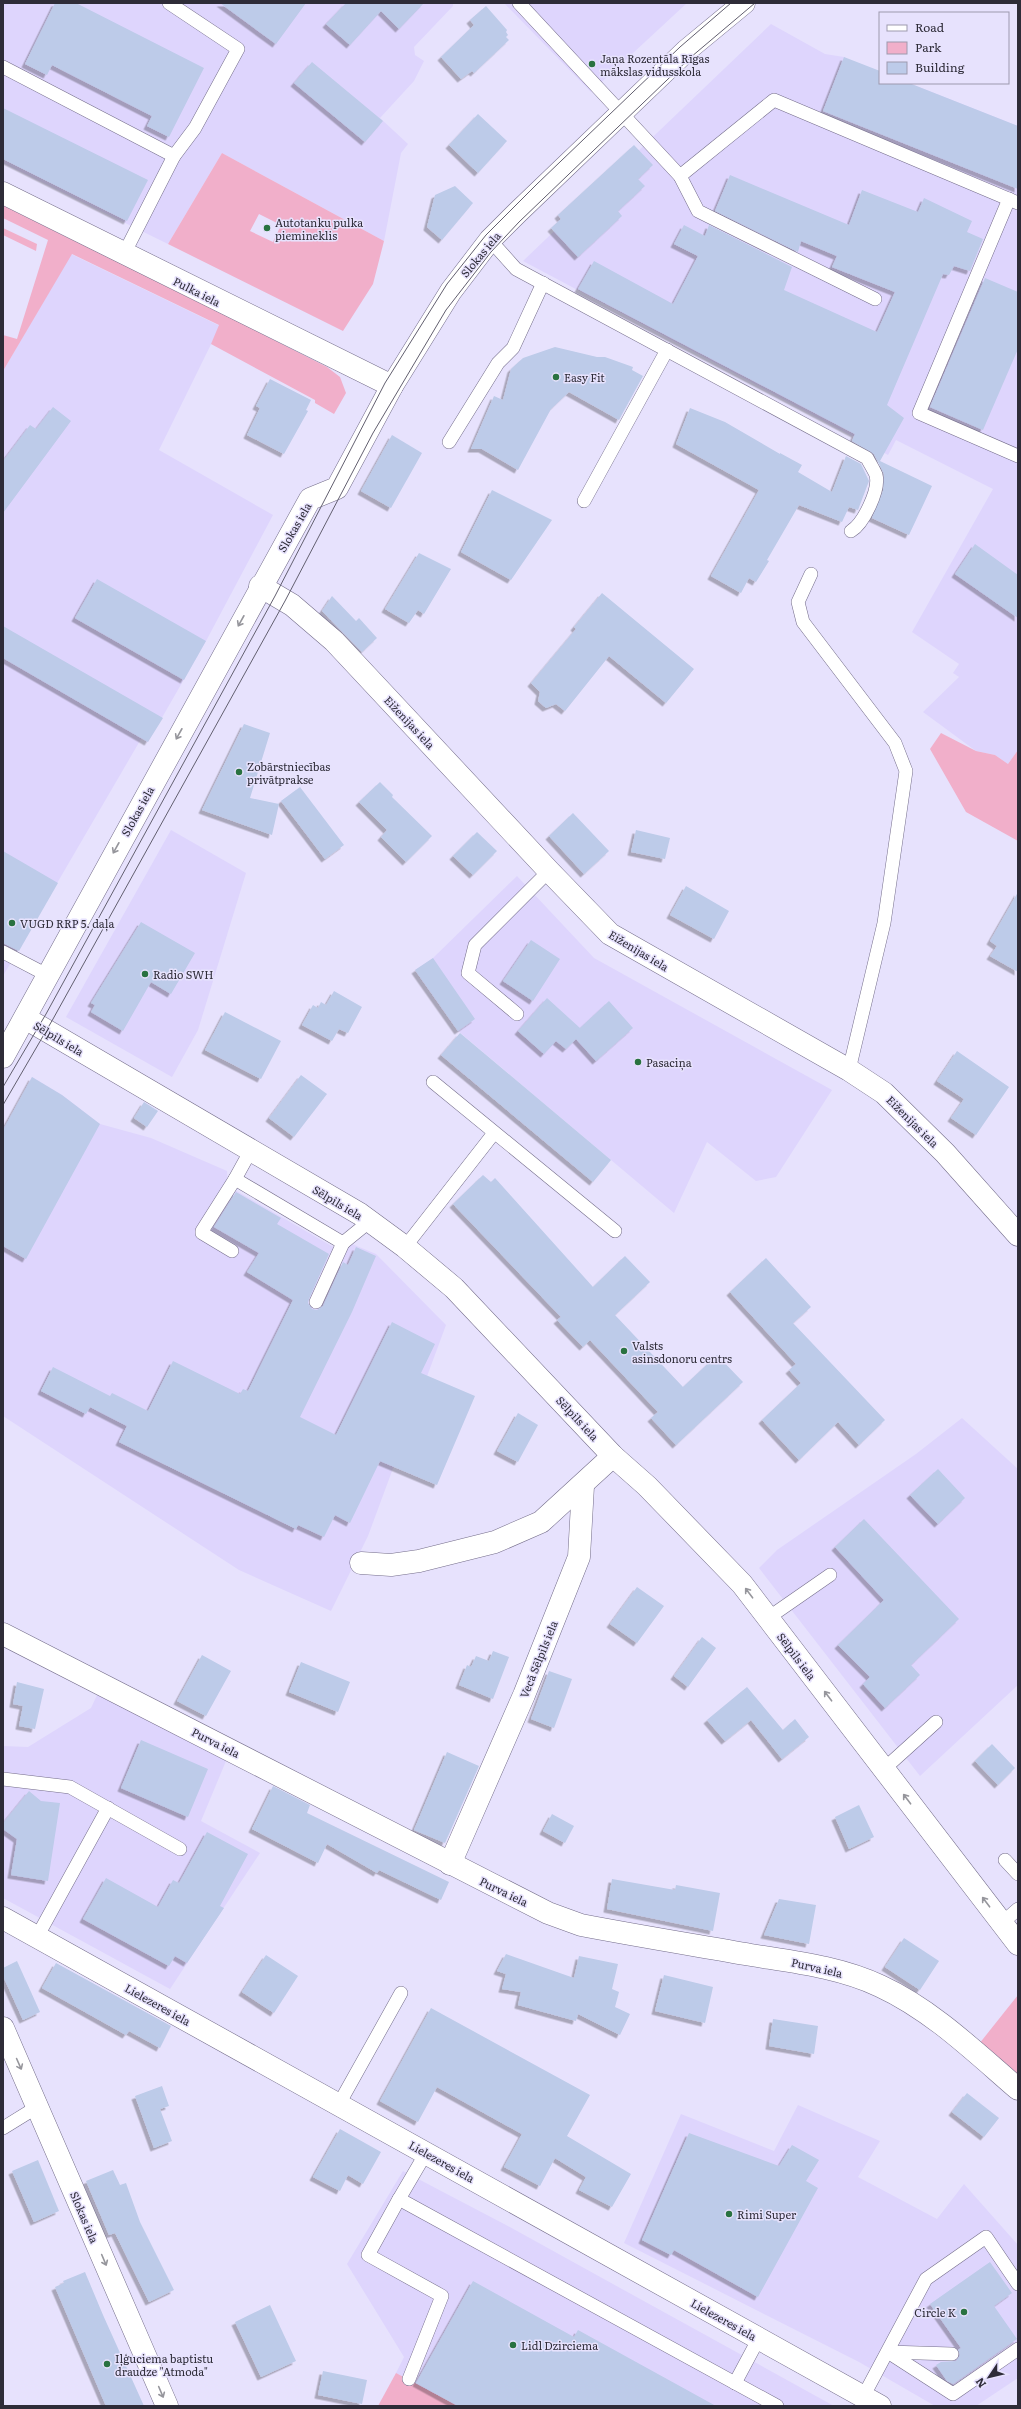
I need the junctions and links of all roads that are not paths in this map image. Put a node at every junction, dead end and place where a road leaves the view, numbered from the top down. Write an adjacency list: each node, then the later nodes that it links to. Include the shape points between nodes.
1 (169, 3): 6 (lane, via 238,49 195,128)
2 (519, 3): 5 (lane)
3 (744, 3): 5 (street, Slokas iela, via 687,50)
4 (3, 67): 6 (lane)
5 (623, 114): 7 (lane, via 634,129); 10 (street, Slokas iela)
6 (174, 156): 11 (lane)
7 (680, 176): 9 (lane, via 774,100); 13 (lane, via 698,211)
8 (3, 193): 11 (street, Pulka iela)
9 (1014, 201): 17 (lane, via 919,413)
10 (490, 240): 12 (lane, via 516,269); 15 (street, Slokas iela, via 451,291)
11 (124, 254): 15 (street, Pulka iela)
12 (543, 283): 14 (lane); 16 (lane, via 513,348 498,363)
13 (875, 299)
14 (667, 350): 18 (lane); 19 (lane, via 867,458 876,476 876,491 858,526)
15 (392, 386): 21 (street, Slokas iela, via 337,488 310,499)
16 (449, 442)
17 (1018, 456)
18 (584, 501)
19 (851, 531)
20 (811, 574): 28 (lane, via 798,602 803,622 895,743 906,771 884,923)
21 (260, 586): 22 (street, Eiženijas iela, via 292,605 334,641); 24 (street, Slokas iela, one-way to 24)
22 (549, 871): 25 (lane, via 475,945 468,973); 28 (street, Eiženijas iela, via 610,934)
23 (3, 952): 24 (lane)
24 (47, 975): 26 (street, Slokas iela)
25 (518, 1014)
26 (25, 1018): 27 (street, Slokas iela); 31 (street, Sēlpils iela)
27 (5, 1049)
28 (849, 1070): 35 (street, Eiženijas iela, via 884,1093 945,1153)
29 (432, 1082): 30 (lane)
30 (494, 1133): 34 (lane); 37 (lane)
31 (251, 1150): 32 (lane); 33 (street, Sēlpils iela)
32 (235, 1179): 36 (lane); 38 (lane, via 202,1231)
33 (370, 1221): 36 (lane); 37 (street, Sēlpils iela)
34 (615, 1231)
35 (1018, 1235)
36 (343, 1243): 39 (lane)
37 (406, 1247): 40 (street, Sēlpils iela, via 454,1288)
38 (232, 1251)
39 (316, 1302)
40 (613, 1456): 41 (street); 44 (street, Sēlpils iela, one-way to 40, via 742,1584 647,1486)
41 (583, 1486): 42 (street, via 541,1522 495,1542 391,1566); 52 (street, Vecā Sēlpils iela, via 579,1557 524,1695)
42 (362, 1563)
43 (830, 1575): 44 (lane)
44 (768, 1618): 47 (street, Sēlpils iela, one-way to 44)
45 (3, 1634): 52 (street, Purva iela)
46 (936, 1722): 47 (lane)
47 (884, 1769): 56 (street, Sēlpils iela, one-way to 47)
48 (3, 1778): 49 (lane, via 70,1787)
49 (108, 1808): 50 (lane); 57 (lane)
50 (180, 1849)
51 (1005, 1860): 53 (lane)
52 (450, 1864): 61 (street, Purva iela, via 548,1913 581,1926 803,1963 879,1985 940,2023)
53 (1018, 1874)
54 (1018, 1909): 56 (lane)
55 (3, 1918): 57 (street, Lielezeres iela)
56 (1002, 1923): 58 (street, Sēlpils iela)
57 (37, 1936): 62 (street, Lielezeres iela)
58 (1018, 1944)
59 (401, 1994): 62 (lane)
60 (3, 2028): 63 (street, Slokas iela, one-way to 63)
61 (1018, 2089)
62 (339, 2104): 65 (street, Lielezeres iela)
63 (37, 2107): 64 (lane); 75 (street, Slokas iela, one-way to 75)
64 (3, 2128)
65 (426, 2153): 66 (lane); 68 (street, Lielezeres iela)
66 (399, 2199): 72 (lane, via 368,2255 442,2296); 73 (lane)
67 (1018, 2284): 70 (lane, via 986,2237 926,2279)
68 (759, 2338): 73 (lane); 74 (street, Lielezeres iela)
69 (1018, 2349): 70 (lane, via 993,2361 953,2394)
70 (888, 2352): 71 (lane); 74 (lane)
71 (952, 2354)
72 (409, 2379)
73 (735, 2383): 76 (lane)
74 (871, 2401)
75 (167, 2406)
76 (776, 2406)

